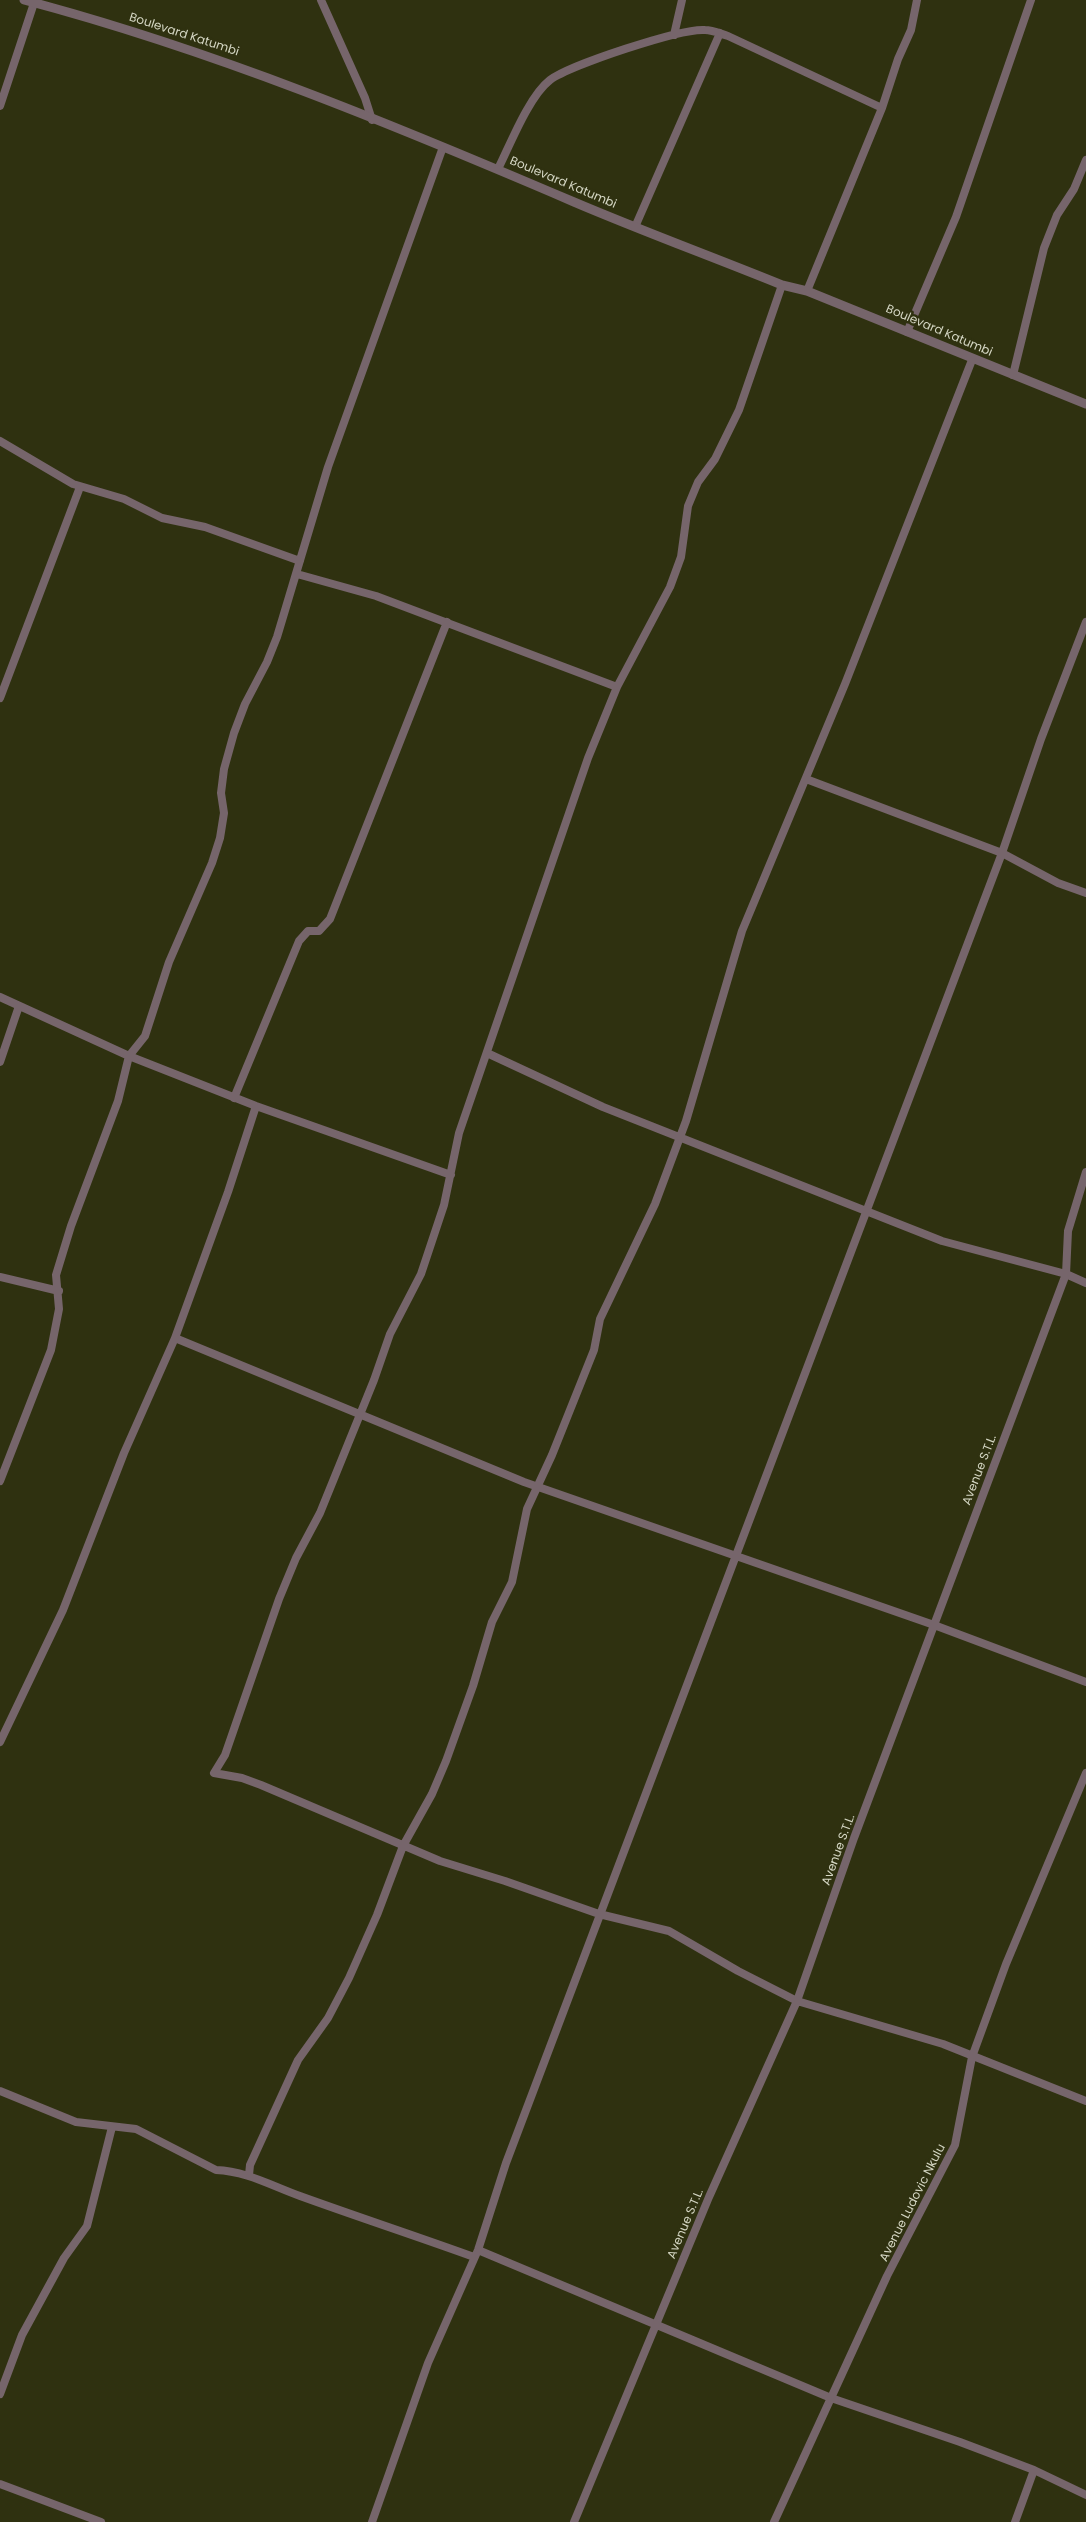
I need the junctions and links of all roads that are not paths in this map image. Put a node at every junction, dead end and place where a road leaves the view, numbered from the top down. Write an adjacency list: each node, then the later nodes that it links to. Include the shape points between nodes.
1 (24, 0): 6 (street, Boulevard Katumbi)
2 (321, 0): 11 (street)
3 (682, 0): 8 (street)
4 (917, 0): 10 (street, via 911,30)
5 (1031, 0): 18 (street, via 956,217)
6 (34, 3): 9 (street); 11 (street, Boulevard Katumbi, via 170,42)
7 (720, 34): 8 (street, via 706,30); 10 (street, via 755,47); 15 (street)
8 (674, 35): 14 (street, via 605,56 550,80 533,102)
9 (0, 106)
10 (882, 108): 17 (street)
11 (372, 120): 12 (street, Boulevard Katumbi)
12 (443, 147): 14 (street, Boulevard Katumbi); 24 (street, via 328,467)
13 (1086, 160): 20 (street, via 1044,248)
14 (498, 169): 15 (street, Boulevard Katumbi)
15 (635, 227): 16 (street, Boulevard Katumbi)
16 (782, 285): 17 (street, Boulevard Katumbi); 28 (street, via 739,410 688,506 681,557 670,587)
17 (807, 291): 18 (street, Boulevard Katumbi)
18 (907, 332): 19 (street, Boulevard Katumbi)
19 (972, 360): 20 (street, Boulevard Katumbi); 30 (street)
20 (1013, 375): 21 (street, Boulevard Katumbi)
21 (1086, 404)
22 (0, 441): 23 (street)
23 (80, 487): 24 (street, via 124,499 162,518 205,527); 29 (street)
24 (300, 561): 25 (street)
25 (296, 574): 26 (street, via 376,596); 36 (street, via 277,637 244,704 224,769 221,830 212,863 178,938 145,1036)
26 (447, 622): 28 (street); 38 (street, via 330,919 319,931 308,931 299,941)
27 (1086, 622): 31 (street)
28 (617, 687): 35 (street, via 588,758)
29 (0, 698)
30 (806, 779): 31 (street); 40 (street, via 742,931)
31 (1002, 853): 32 (street, via 1058,883); 43 (street)
32 (1086, 893)
33 (0, 997): 34 (street)
34 (19, 1006): 36 (street); 37 (street)
35 (487, 1053): 40 (street, via 603,1107); 42 (street, via 459,1134)
36 (129, 1056): 38 (street); 47 (street, via 118,1101 62,1254 56,1275)
37 (0, 1062)
38 (234, 1098): 39 (street)
39 (256, 1106): 42 (street); 48 (street)
40 (679, 1137): 43 (street); 51 (street, via 655,1204 600,1319 594,1350)
41 (1086, 1172): 44 (street, Avenue S.T.L., via 1068,1231)
42 (451, 1175): 49 (street, via 420,1274 390,1334)
43 (866, 1211): 44 (street, via 942,1241); 52 (street)
44 (1066, 1274): 46 (street); 53 (street, Avenue S.T.L.)
45 (0, 1276): 47 (street)
46 (1086, 1283)
47 (59, 1291): 50 (street, via 51,1350)
48 (175, 1338): 49 (street); 55 (street, via 124,1453 63,1610)
49 (360, 1414): 51 (street); 57 (street, via 320,1513 279,1599 225,1755 214,1773 254,1783)
50 (0, 1481)
51 (539, 1487): 52 (street); 57 (street, via 522,1530 520,1555 512,1582 492,1622 446,1761)
52 (736, 1556): 53 (street); 58 (street)
53 (934, 1624): 54 (street); 59 (street, Avenue S.T.L., via 854,1838)
54 (1086, 1682)
55 (0, 1741)
56 (1086, 1773): 60 (street, Avenue Ludovic Nkulu, via 1010,1955)
57 (403, 1846): 58 (street); 64 (street, via 349,1978 328,2018 298,2060 250,2165)
58 (599, 1914): 59 (street, via 669,1931); 65 (street)
59 (798, 2001): 60 (street, via 943,2044); 66 (street, Avenue S.T.L.)
60 (972, 2057): 62 (street); 68 (street, Avenue Ludovic Nkulu, via 955,2145 887,2276)
61 (0, 2091): 63 (street, via 76,2122)
62 (1086, 2101)
63 (112, 2128): 64 (street, via 136,2129 216,2170); 67 (street, via 87,2226 64,2258 22,2335)
64 (249, 2176): 65 (street, via 297,2195)
65 (476, 2253): 66 (street); 73 (street, via 428,2363)
66 (655, 2325): 68 (street); 74 (street, Avenue S.T.L.)
67 (0, 2394)
68 (831, 2398): 69 (street); 75 (street, Avenue Ludovic Nkulu)
69 (1034, 2470): 71 (street); 76 (street)
70 (0, 2484): 72 (street)
71 (1086, 2495)
72 (101, 2522)
73 (372, 2522)
74 (574, 2522)
75 (774, 2522)
76 (1015, 2522)

